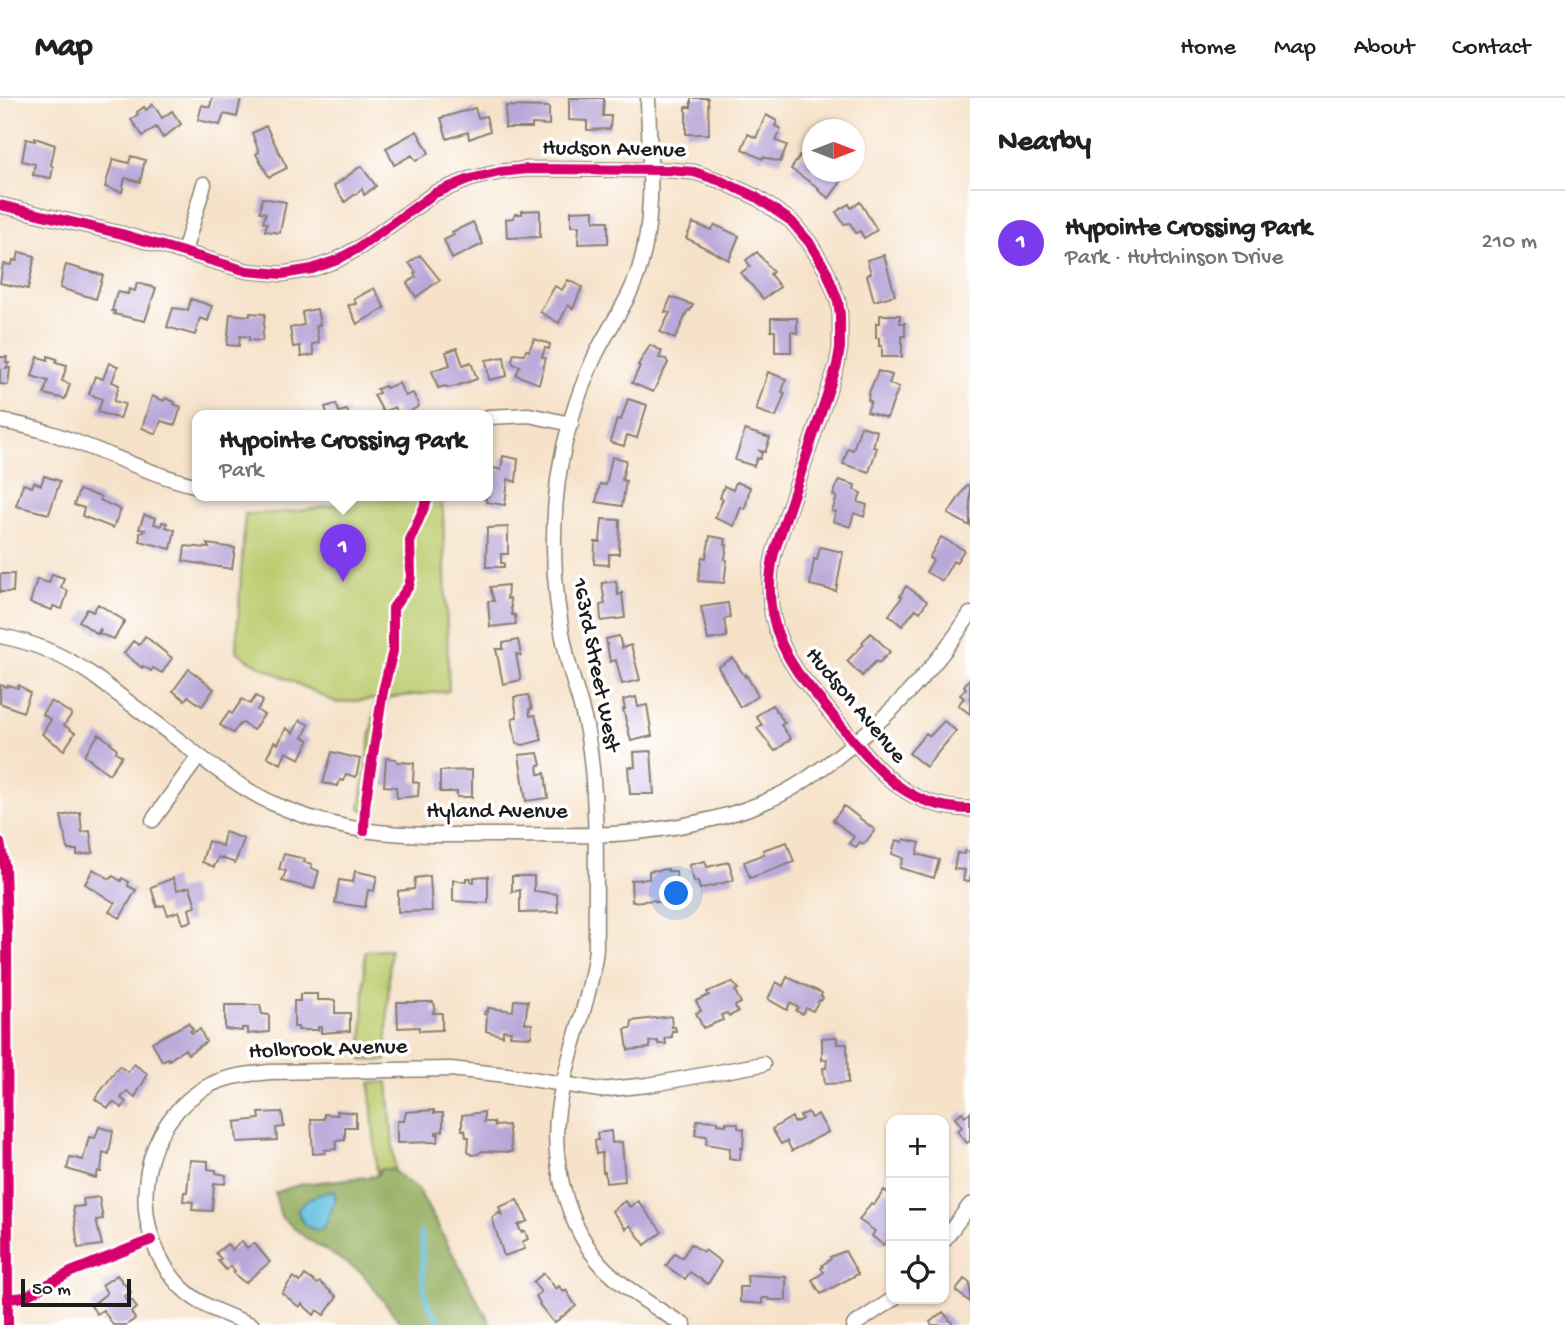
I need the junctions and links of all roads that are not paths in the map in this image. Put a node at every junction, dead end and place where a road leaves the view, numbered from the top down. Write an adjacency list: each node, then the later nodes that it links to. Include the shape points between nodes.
1 (648, 98): 2 (street, 163rd Street West)
2 (649, 169): 5 (street, Hudson Avenue, via 527,169 470,179 421,201 348,254 297,273 247,271); 8 (street, 163rd Street West, via 649,221 640,267 595,356); 12 (street, Hudson Avenue, via 707,175 782,213 817,253 838,301 837,365 774,553 769,595 775,629 787,657)
3 (204, 184): 5 (street)
4 (0, 205): 5 (street, Hudson Avenue)
5 (184, 251)
6 (493, 417): 8 (street, via 529,415)
7 (0, 421): 9 (street, via 75,441)
8 (571, 425): 16 (street, 163rd Street West, via 556,495 554,568 564,644 588,734)
9 (192, 484)
10 (970, 614): 12 (street, Hyland Avenue, via 917,685)
11 (0, 636): 13 (street, Hyland Avenue, via 66,658)
12 (855, 743): 14 (street, Hudson Avenue, via 903,790 944,807); 16 (street, Hyland Avenue, via 798,786 753,806 673,827)
13 (199, 757): 15 (street); 16 (street, Hyland Avenue, via 264,799 337,827 397,835)
14 (970, 809)
15 (153, 820)
16 (595, 834): 18 (street, 163rd Street West, via 593,973)
17 (763, 1063): 18 (street, Holbrook Avenue, via 621,1089)
18 (563, 1086): 22 (street, Holbrook Avenue, via 450,1069 294,1071 246,1074 199,1093 173,1116 156,1143 145,1184 147,1222 156,1251 174,1280 197,1300); 23 (street, 163rd Street West, via 557,1158 566,1202 576,1223 593,1254 613,1276)
19 (970, 1205): 20 (street)
20 (949, 1233)
21 (887, 1304): 24 (street)
22 (252, 1325)
23 (684, 1325)
24 (854, 1325)

